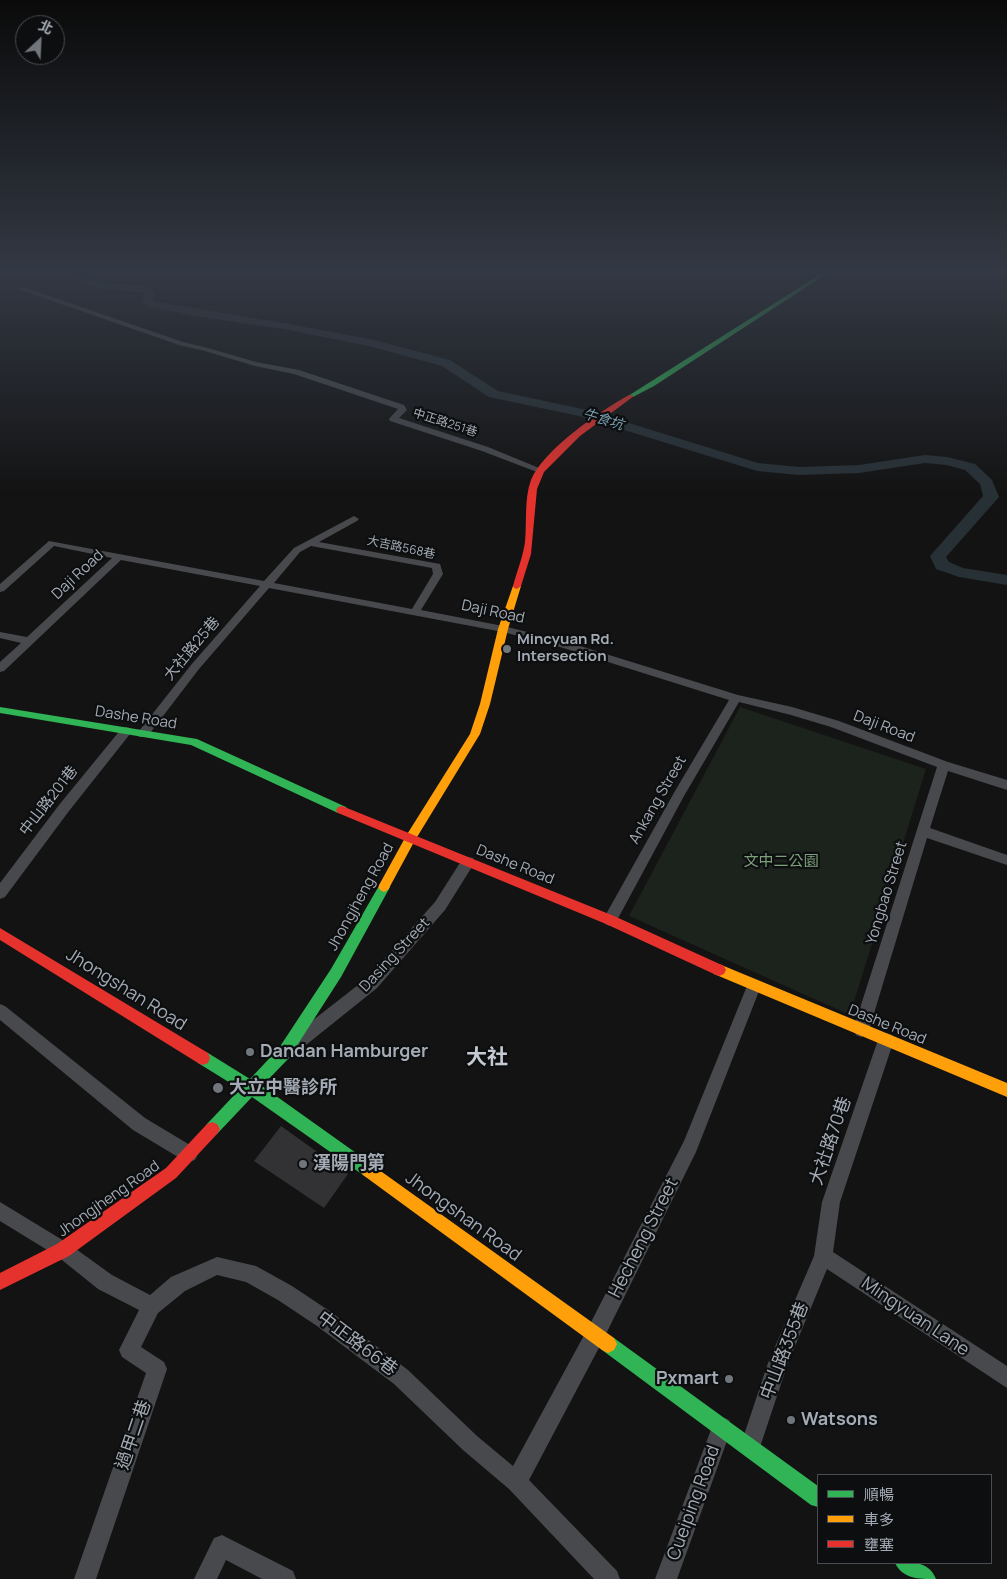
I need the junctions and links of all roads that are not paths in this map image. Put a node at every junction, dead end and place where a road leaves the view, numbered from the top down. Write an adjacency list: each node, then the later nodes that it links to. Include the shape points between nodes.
1 (204, 349): 3 (street, 中正路251巷, via 296,372 400,407 403,410 393,419)
2 (708, 349): 3 (main road, Jhongjheng Road, via 618,403 562,447)
3 (540, 470): 10 (main road, Jhongjheng Road, via 535,480 528,550)
4 (354, 519): 5 (street, 大社路25巷)
5 (309, 542): 7 (street, 大社路25巷, via 297,550); 9 (street, 大吉路568巷, via 437,566 438,574)
6 (119, 557): 7 (street, Daji Road); 8 (street, via 52,543); 12 (street, Daji Road)
7 (266, 584): 9 (street, Daji Road); 17 (street, 大社路25巷, via 194,667)
8 (0, 589)
9 (415, 612): 10 (street, Daji Road)
10 (503, 629): 14 (street, Daji Road, via 560,643); 21 (main road, Jhongjheng Road, via 475,734)
11 (0, 635): 12 (street)
12 (30, 641): 13 (street, Daji Road)
13 (0, 668)
14 (736, 698): 18 (street, Daji Road, via 792,711); 25 (street, Ankang Street)
15 (0, 710): 16 (main road, Dashe Road)
16 (126, 731): 17 (main road, Dashe Road); 24 (street, 中山路201巷)
17 (143, 734): 21 (main road, Dashe Road, via 193,742)
18 (944, 765): 19 (street, Daji Road); 20 (street, Yongbao Street)
19 (1007, 785)
20 (923, 831): 22 (street); 29 (street, Yongbao Street)
21 (410, 839): 23 (main road, Dashe Road); 31 (main road, Jhongjheng Road, via 336,973)
22 (1007, 860)
23 (468, 862): 25 (main road, Dashe Road); 31 (street, Dasing Street, via 440,906 372,983)
24 (0, 893)
25 (610, 920): 27 (main road, Dashe Road)
26 (0, 933): 32 (main road, Jhongshan Road)
27 (754, 986): 29 (main road, Dashe Road); 40 (street, Hecheng Street, via 690,1146)
28 (0, 1011): 34 (street, via 139,1124)
29 (861, 1030): 30 (main road, Dashe Road)
30 (886, 1040): 33 (main road, Dashe Road); 37 (street, 大社路70巷, via 831,1202)
31 (284, 1053): 32 (main road, Jhongjheng Road)
32 (252, 1088): 34 (main road, Jhongjheng Road); 40 (main road, Jhongshan Road)
33 (1007, 1090)
34 (188, 1154): 36 (main road, Jhongjheng Road, via 171,1174)
35 (0, 1211): 36 (street)
36 (62, 1250): 38 (main road, Jhongjheng Road); 39 (street, via 105,1282)
37 (823, 1256): 41 (street, Mingyuan Lane); 43 (street, 中山路355巷, via 778,1362)
38 (0, 1282)
39 (151, 1306): 44 (street, 中正路66巷, via 178,1284 217,1266 249,1273 324,1319 401,1377); 47 (street, 過甲二巷, via 129,1350 157,1370)
40 (595, 1335): 42 (main road, Jhongshan Road); 44 (street, Hecheng Street)
41 (1007, 1378)
42 (722, 1427): 43 (main road, Jhongshan Road); 51 (street, Cueiping Road)
43 (750, 1447): 45 (main road, Jhongshan Road)
44 (516, 1482): 50 (street, 中正路66巷)
45 (817, 1497)
46 (906, 1564): 52 (main road)
47 (85, 1579)
48 (205, 1579): 49 (street, via 222,1546)
49 (285, 1579)
50 (609, 1579)
51 (666, 1579)
52 (926, 1579)

